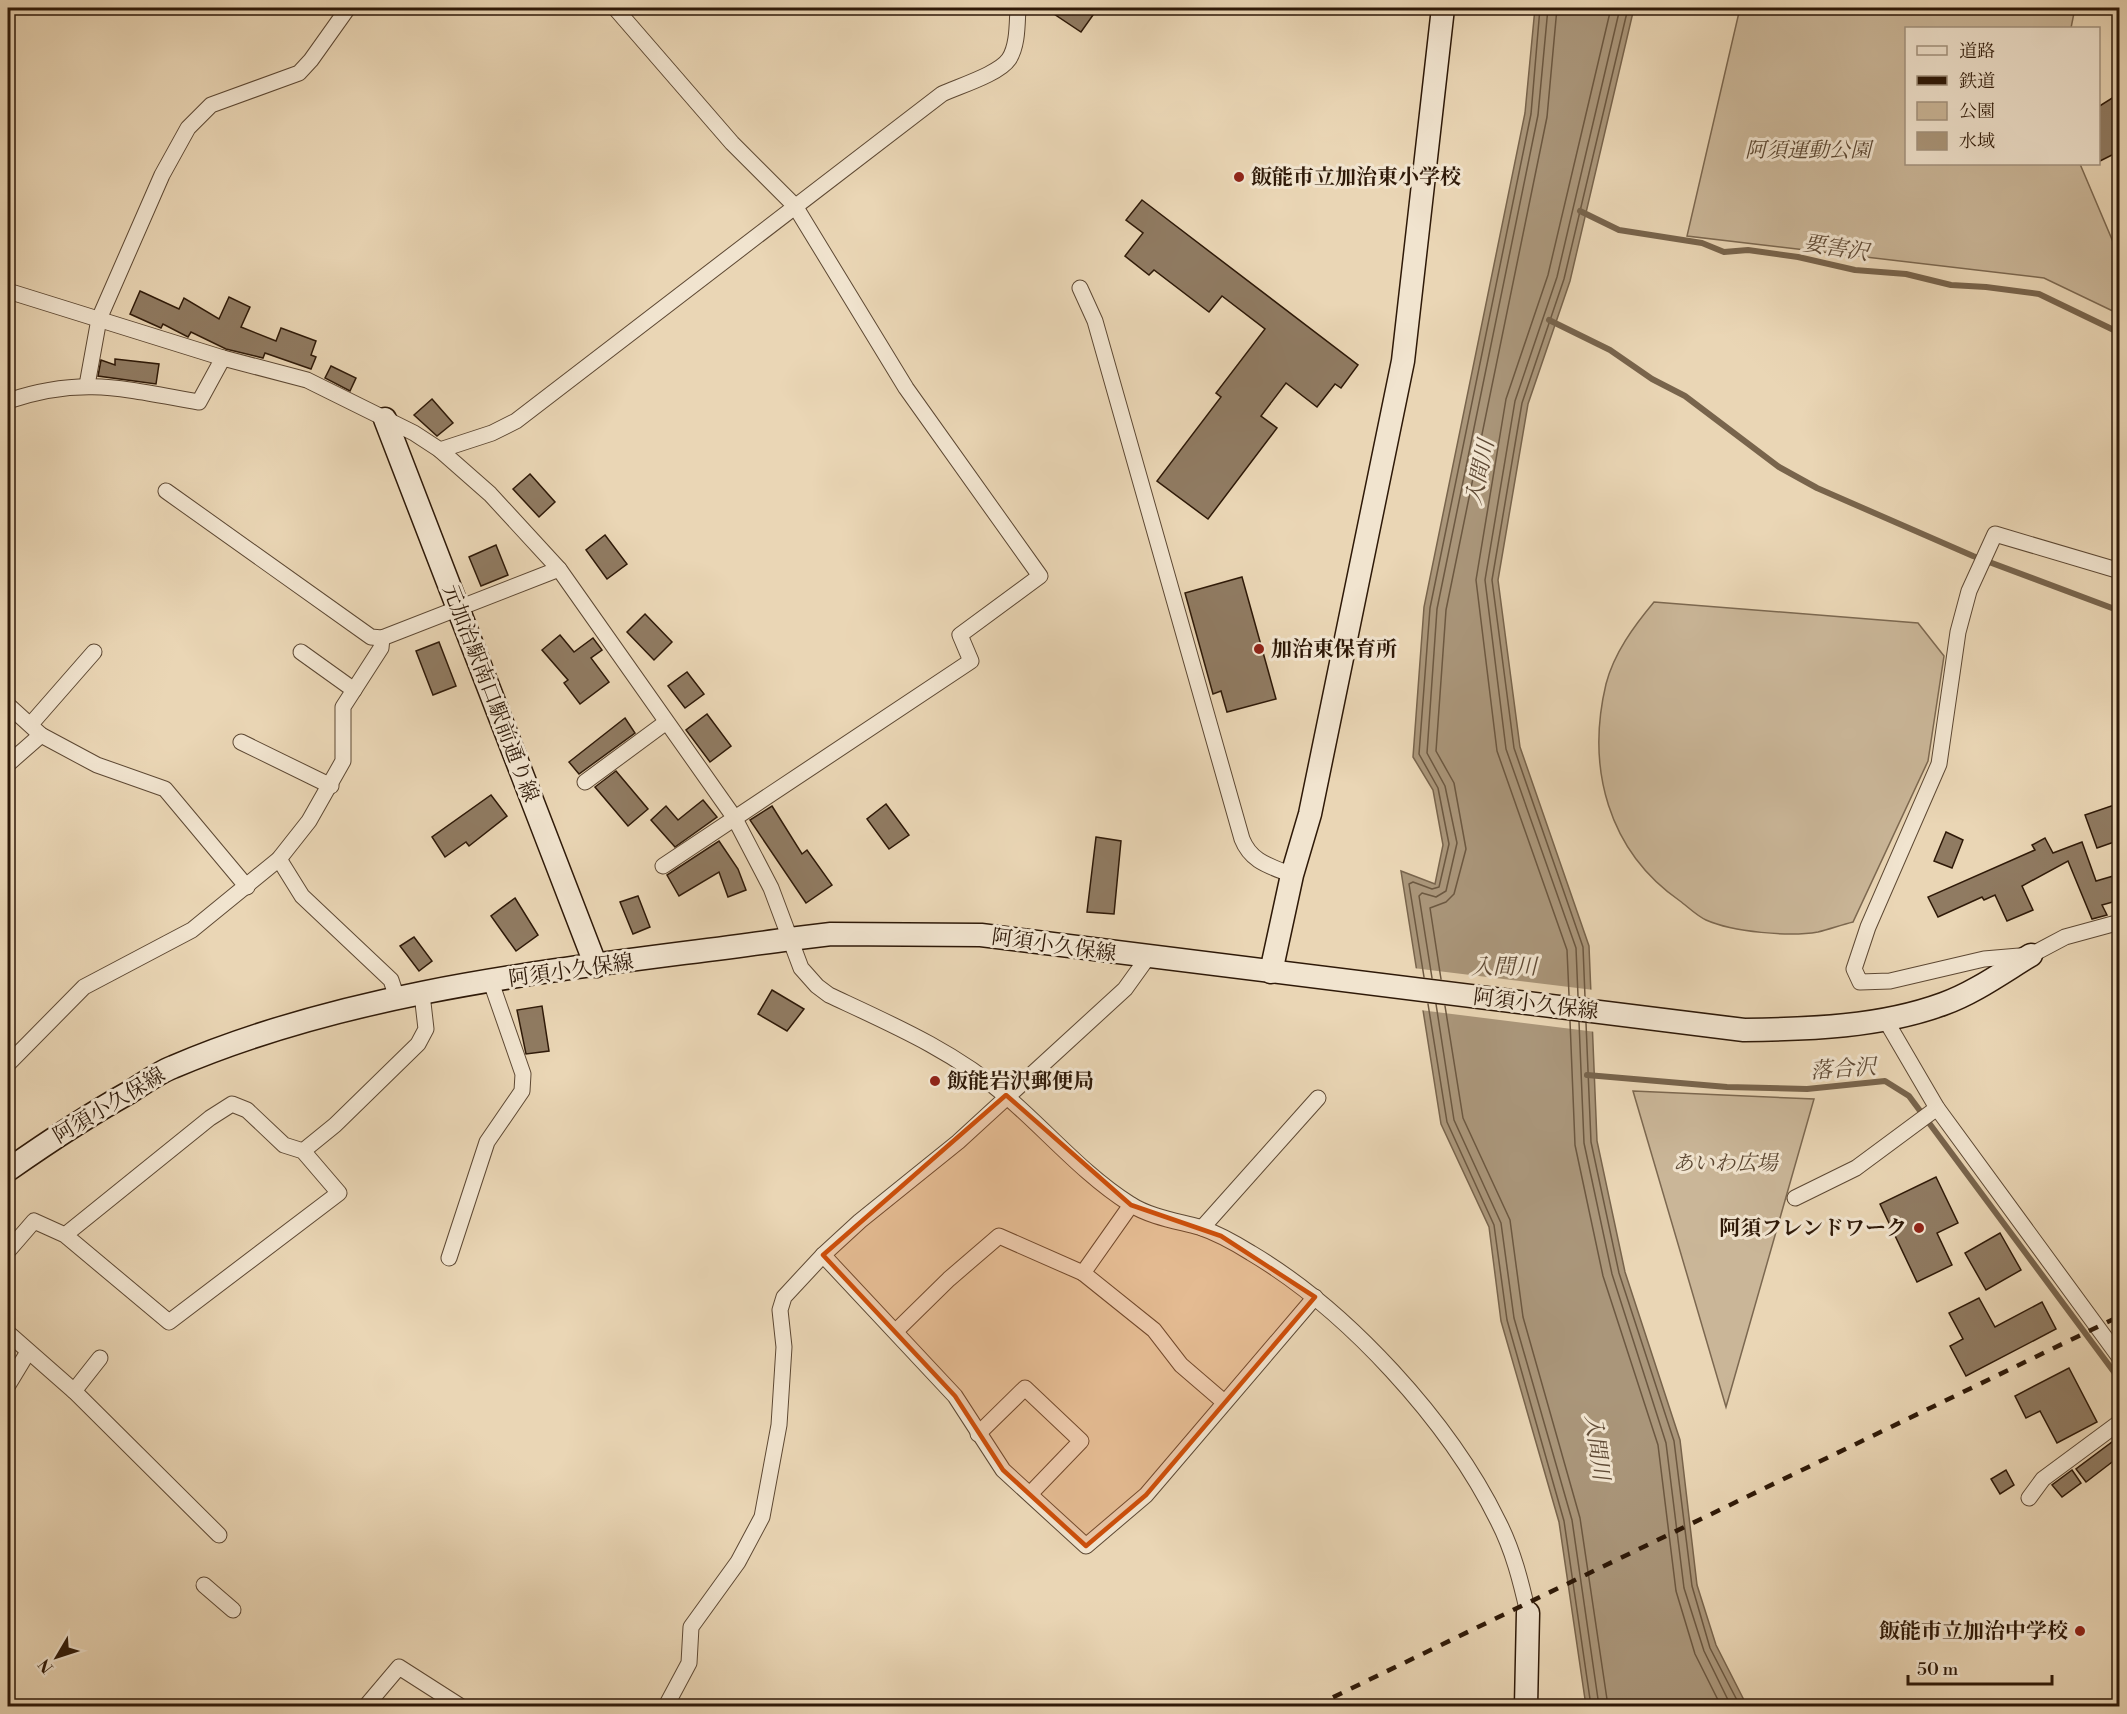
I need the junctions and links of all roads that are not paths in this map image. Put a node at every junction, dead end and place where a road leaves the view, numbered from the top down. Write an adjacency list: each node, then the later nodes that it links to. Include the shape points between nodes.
1 (348, 8): 8 (street, via 299,73 211,105 188,128 162,175)
2 (615, 8): 5 (street, via 732,143)
3 (1018, 8): 5 (street, via 1016,38 1009,59 996,70 942,94)
4 (1443, 8): 32 (street, via 1403,361 1310,814)
5 (795, 206): 13 (street, via 516,421); 29 (street, via 906,388 1040,576 960,635 971,661)
6 (1080, 288): 32 (street, via 1095,321 1242,839 1247,852 1260,862)
7 (8, 291): 8 (street)
8 (99, 319): 9 (street); 10 (street)
9 (223, 358): 10 (street, via 199,402); 12 (street, via 307,380)
10 (87, 385): 11 (street, via 40,390)
11 (8, 401)
12 (386, 419): 13 (street); 17 (street, 元加治駅南口駅前通り線)
13 (440, 450): 15 (street, via 490,494)
14 (166, 492): 18 (street, via 371,637)
15 (559, 570): 17 (street); 23 (street)
16 (2120, 571): 36 (street, via 1995,534 1973,580 1958,632 1939,764 1868,927 1854,969 1860,982 1890,981 1984,959)
17 (458, 607): 18 (street); 38 (street, 元加治駅南口駅前通り線)
18 (382, 638): 21 (street, via 381,648)
19 (94, 652): 24 (street)
20 (301, 652): 21 (street)
21 (354, 690): 28 (street, via 343,707 343,761)
22 (8, 705): 24 (street)
23 (665, 723): 27 (street); 29 (street)
24 (36, 730): 26 (street); 33 (street, via 97,765 165,789)
25 (241, 742): 28 (street)
26 (8, 764)
27 (585, 782)
28 (331, 786): 30 (street)
29 (734, 817): 31 (street); 35 (street, via 771,888)
30 (279, 859): 33 (street); 42 (street, via 302,896 390,980)
31 (663, 866)
32 (1292, 874): 39 (street)
33 (247, 887): 44 (street, via 192,930 84,987)
34 (2120, 922): 36 (street, 阿須小久保線, via 2065,937)
35 (790, 939): 37 (street, 阿須小久保線, via 831,934 981,935); 38 (street, 阿須小久保線); 45 (street, via 801,968 816,986 952,1056)
36 (2031, 955): 43 (street, 阿須小久保線, via 1943,1004)
37 (1148, 957): 39 (street, 阿須小久保線); 45 (street, via 1125,989)
38 (596, 966): 40 (street, 阿須小久保線)
39 (1271, 972): 43 (street, 阿須小久保線, via 1744,1030 1842,1026)
40 (491, 982): 41 (street, 阿須小久保線); 56 (street, via 523,1074 522,1091 487,1142)
41 (422, 994): 42 (street, 阿須小久保線); 48 (street, via 426,1029 418,1044 335,1125)
42 (397, 998): 49 (street, 阿須小久保線, via 289,1024 171,1068 75,1123)
43 (1885, 1019): 47 (street)
44 (8, 1064)
45 (1006, 1095): 51 (street); 55 (street, via 958,1142)
46 (1318, 1098): 52 (street)
47 (1935, 1110): 50 (street, via 1856,1168); 63 (street)
48 (303, 1150): 53 (street, via 284,1145 247,1110 232,1104); 53 (street, via 339,1193 169,1322)
49 (8, 1170)
50 (1795, 1198)
51 (1131, 1205): 52 (street); 57 (street)
52 (1202, 1228): 58 (street, via 1252,1253)
53 (64, 1235): 54 (street, via 34,1221)
54 (8, 1251)
55 (823, 1255): 59 (street); 77 (street, via 780,1303 784,1347 779,1425 762,1517 738,1562 691,1627 689,1663)
56 (448, 1258)
57 (1083, 1273): 59 (street, via 999,1236); 66 (street, via 1154,1330 1181,1365)
58 (1315, 1298): 66 (street); 74 (street, via 1381,1361 1444,1434 1498,1521 1519,1574)
59 (896, 1331): 68 (street, via 955,1396)
60 (8, 1333): 61 (street)
61 (28, 1352): 64 (street); 65 (street)
62 (100, 1358): 65 (street)
63 (2120, 1358)
64 (8, 1385)
65 (74, 1391): 71 (street)
66 (1224, 1402): 69 (street, via 1146,1496 1086,1546)
67 (2120, 1422): 70 (street, via 2043,1479)
68 (978, 1434): 69 (street, via 1004,1470); 69 (street, via 1025,1388 1081,1441)
69 (1030, 1494)
70 (2029, 1498)
71 (219, 1535)
72 (204, 1585): 73 (street)
73 (233, 1610)
74 (1528, 1613): 78 (street)
75 (366, 1707): 76 (street, via 399,1667)
76 (460, 1707)
77 (666, 1707)
78 (1526, 1707)

